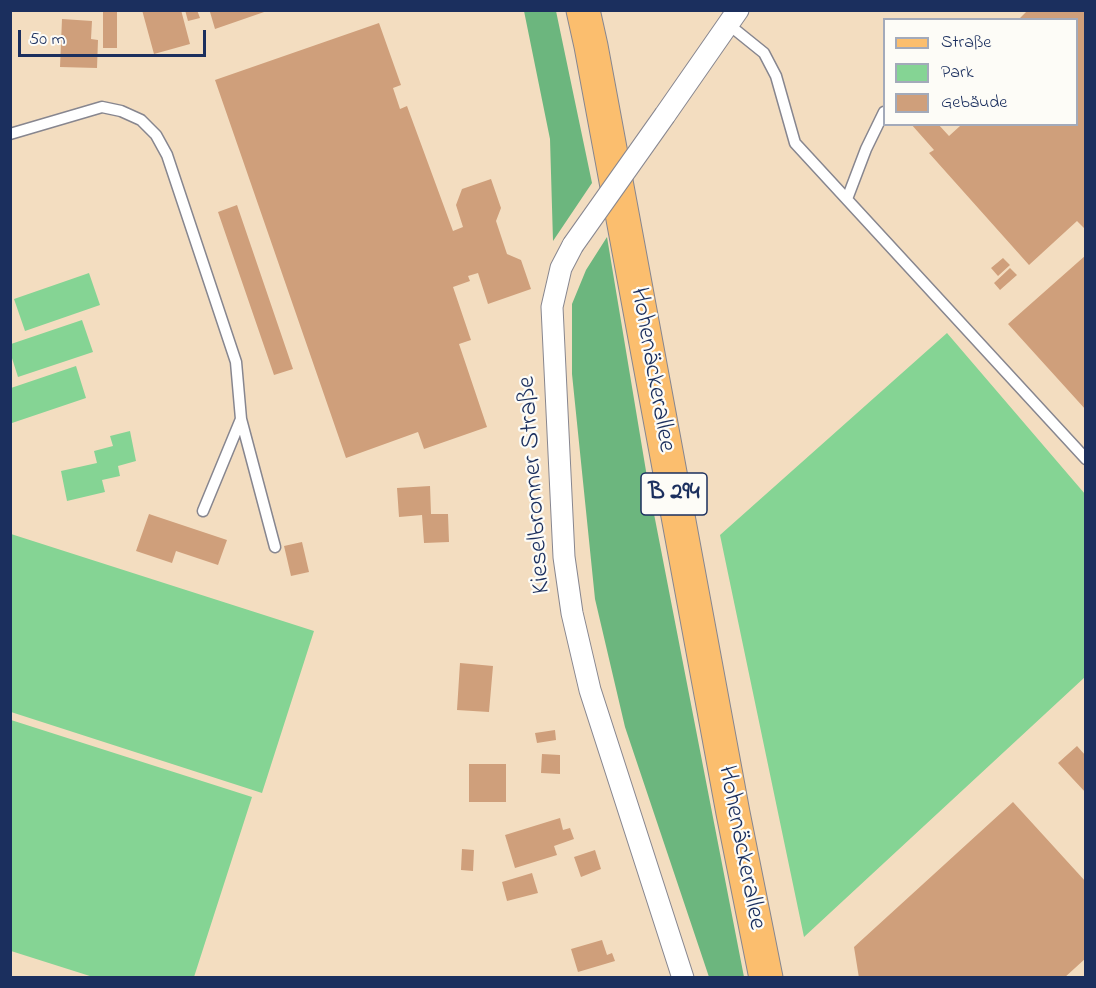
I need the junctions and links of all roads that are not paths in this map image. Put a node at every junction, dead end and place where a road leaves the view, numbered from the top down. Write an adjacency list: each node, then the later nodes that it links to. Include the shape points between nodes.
1 (583, 10): 11 (main road, Hohenäckerallee / B 294)
2 (733, 17): 5 (lane, Kieselbronner Straße, via 764,52 776,76 795,143); 10 (street, Kieselbronner Straße, bridge, via 573,245 561,268 552,307 564,557 572,613 593,701)
3 (883, 116): 5 (lane)
4 (10, 134): 6 (lane, via 102,107 141,120 156,135 167,154 236,362)
5 (847, 199): 7 (lane, Kieselbronner Straße)
6 (241, 419): 8 (lane); 9 (lane)
7 (1086, 459)
8 (203, 511)
9 (275, 547)
10 (684, 978)
11 (766, 978)

